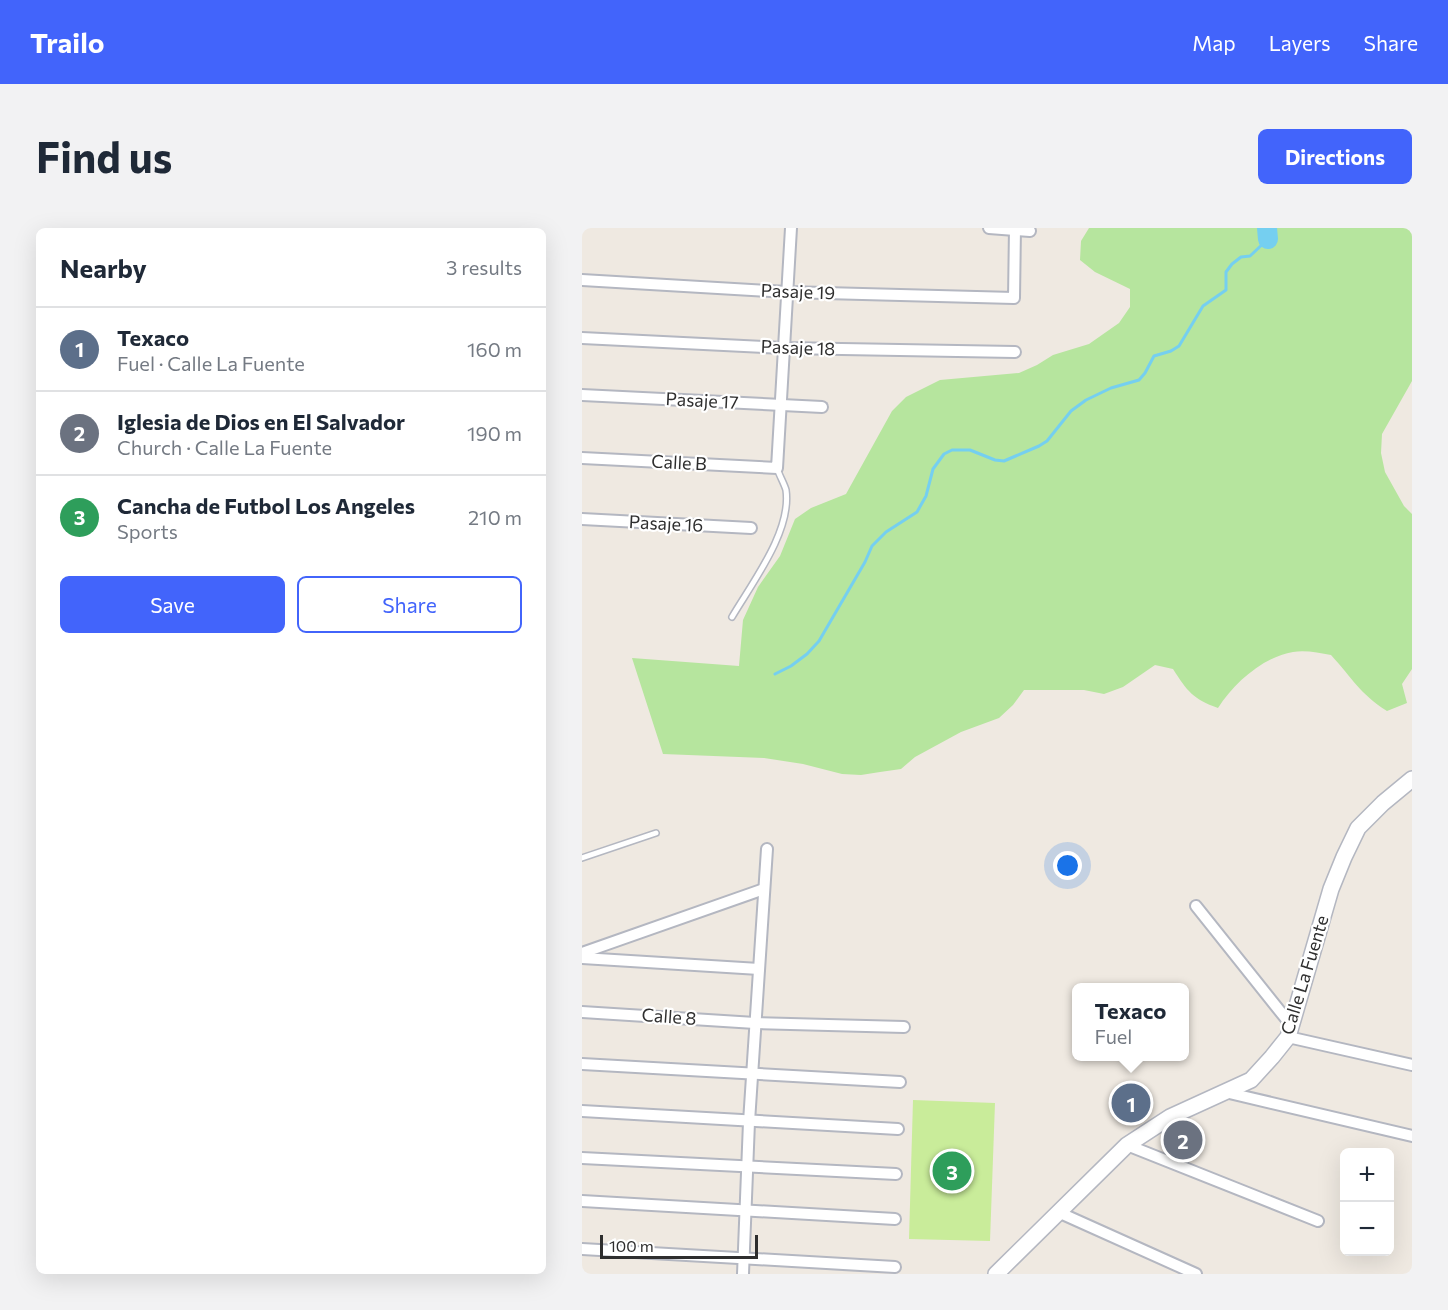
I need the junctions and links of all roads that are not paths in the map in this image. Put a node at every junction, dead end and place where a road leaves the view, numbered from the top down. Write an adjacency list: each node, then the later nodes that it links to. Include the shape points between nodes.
1 (791, 228): 6 (street)
2 (989, 228): 3 (street)
3 (1015, 229): 4 (street); 6 (street, Pasaje 19, via 1014,298)
4 (1030, 231)
5 (582, 280): 6 (street, Pasaje 19)
6 (787, 292): 8 (street)
7 (582, 338): 8 (street, Pasaje 18)
8 (784, 348): 9 (street, Pasaje 18); 11 (street)
9 (1015, 352)
10 (582, 395): 11 (street, Pasaje 17)
11 (780, 405): 12 (street, Pasaje 17); 14 (street)
12 (822, 407)
13 (582, 458): 14 (street, Calle B)
14 (777, 468): 17 (lane, via 786,489 780,532)
15 (582, 519): 16 (street, Pasaje 16)
16 (751, 528)
17 (732, 616)
18 (1412, 779): 30 (street, Calle La Fuente, via 1358,828 1348,847 1331,890)
19 (656, 834): 21 (lane)
20 (767, 849): 22 (street)
21 (582, 858)
22 (764, 889): 24 (street); 26 (street)
23 (1196, 906): 30 (street)
24 (582, 953)
25 (582, 958): 26 (street)
26 (759, 969): 28 (street)
27 (582, 1012): 28 (street, Calle 8)
28 (755, 1023): 29 (street, Calle 8); 33 (street)
29 (904, 1027)
30 (1290, 1031): 32 (street); 35 (street, Calle La Fuente, via 1251,1080)
31 (582, 1064): 33 (street)
32 (1412, 1065)
33 (753, 1075): 34 (street); 37 (street)
34 (900, 1082)
35 (1225, 1092): 39 (street); 40 (street, Calle La Fuente, via 1170,1117)
36 (582, 1112): 37 (street)
37 (749, 1122): 38 (street); 42 (street)
38 (898, 1129)
39 (1412, 1136)
40 (1127, 1145): 46 (street, Calle La Fuente); 48 (street)
41 (582, 1158): 42 (street)
42 (747, 1167): 43 (street); 45 (street)
43 (896, 1174)
44 (582, 1201): 45 (street)
45 (746, 1212): 47 (street); 50 (street)
46 (1059, 1212): 53 (street, Calle La Fuente); 54 (street)
47 (895, 1219)
48 (1318, 1221)
49 (582, 1250): 50 (street)
50 (744, 1258): 51 (street); 52 (street)
51 (895, 1267)
52 (743, 1274)
53 (996, 1274)
54 (1196, 1274)

